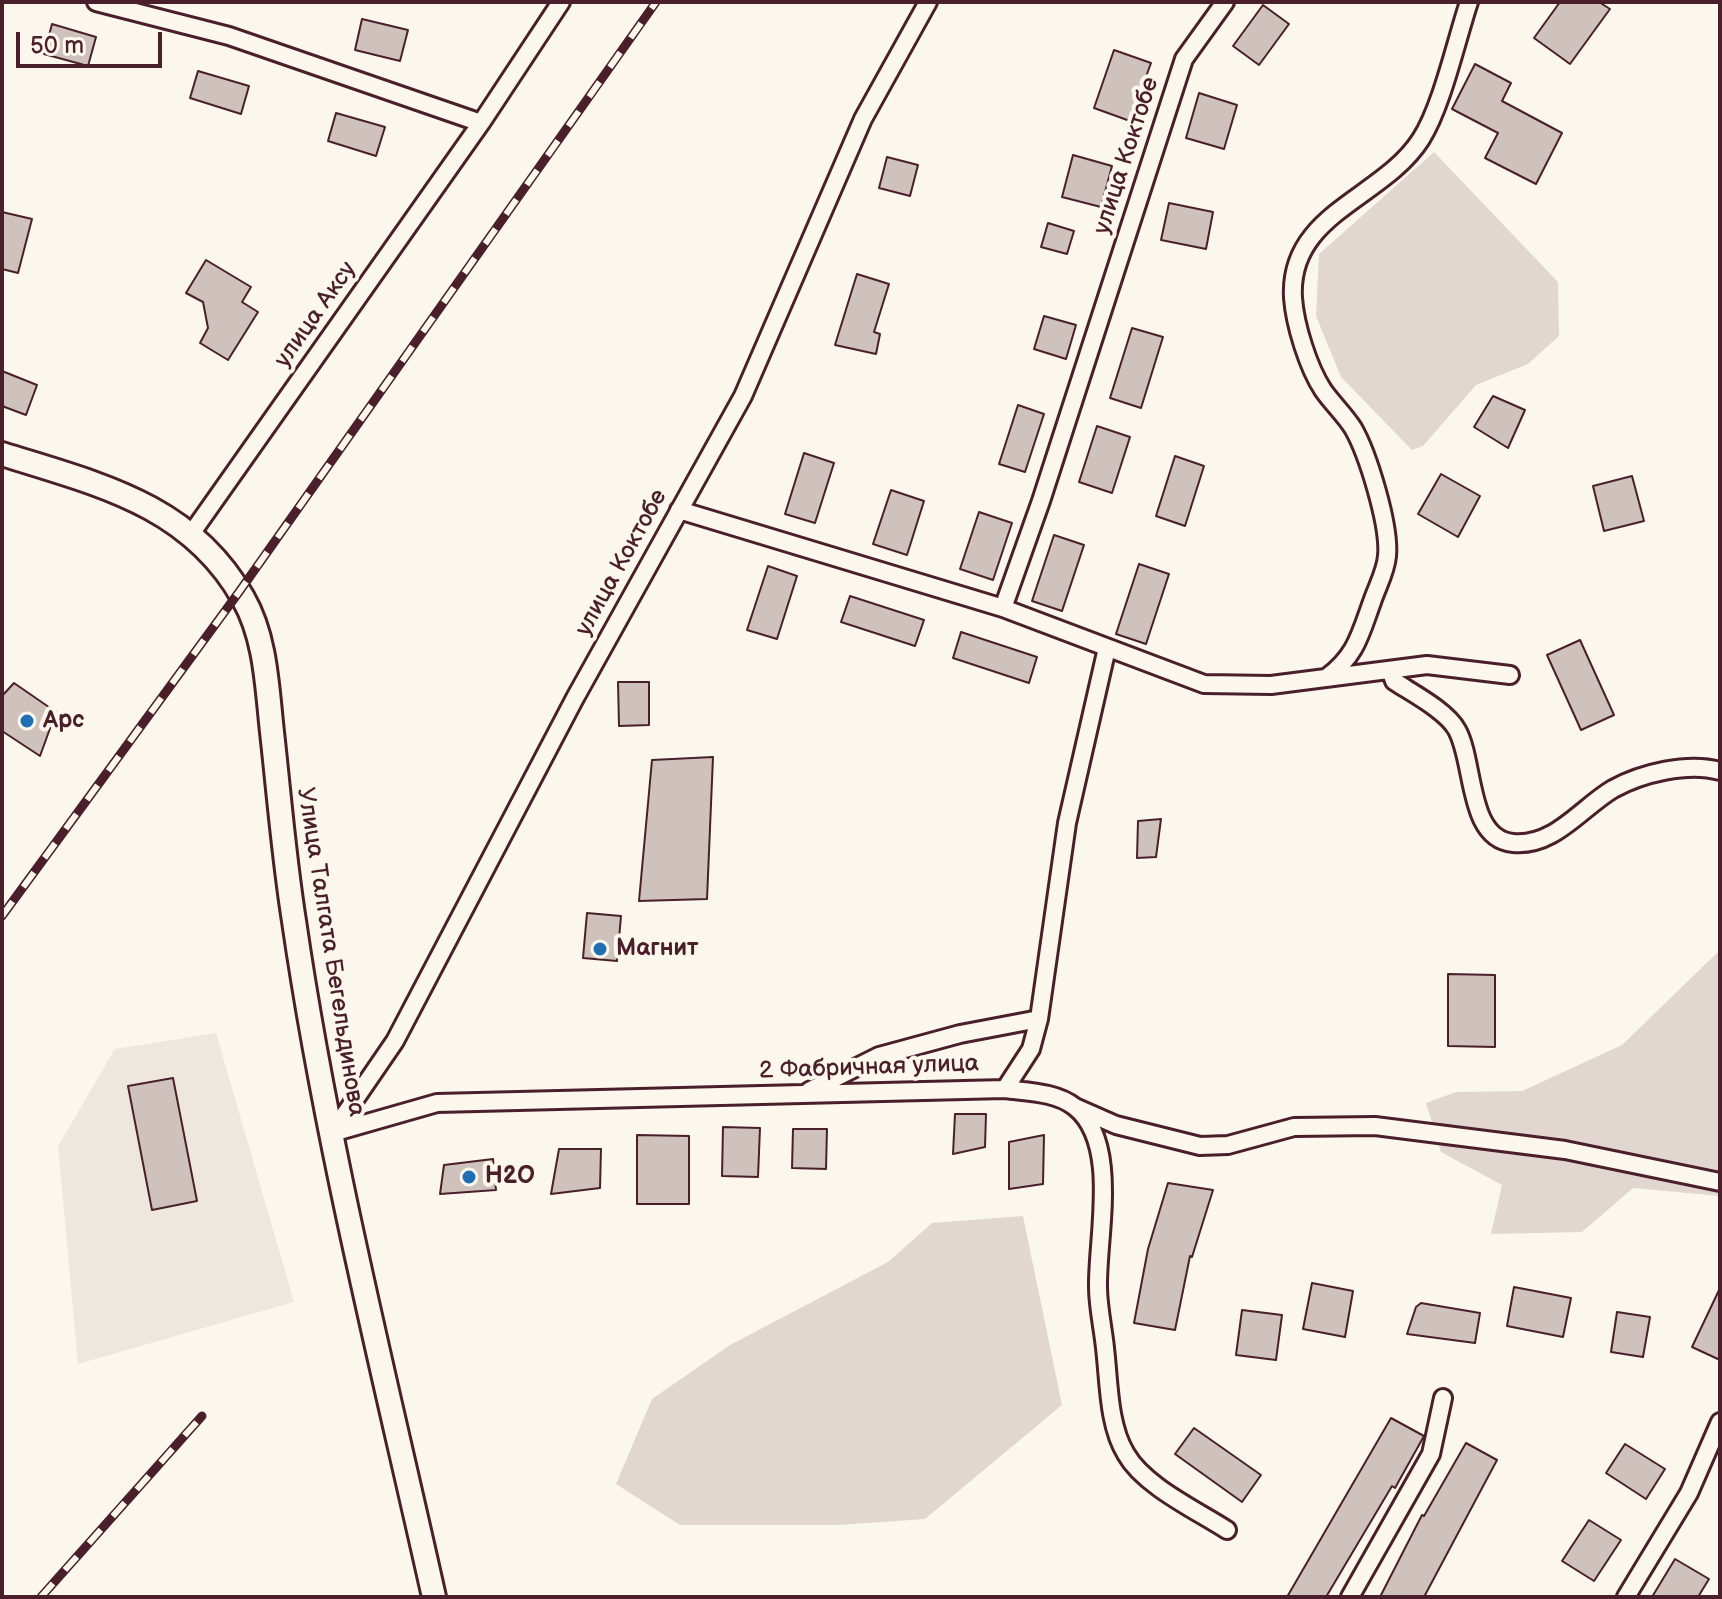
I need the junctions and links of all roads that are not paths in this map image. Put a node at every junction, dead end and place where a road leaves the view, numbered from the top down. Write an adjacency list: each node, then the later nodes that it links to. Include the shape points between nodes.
1 (96, 2): 6 (street, via 229,36)
2 (561, 2): 6 (street, улица Аксу)
3 (928, 2): 8 (street, улица Коктобе, via 863,119 743,396)
4 (1225, 2): 10 (street, улица Коктобе, via 1184,59)
5 (1469, 2): 14 (street, via 1420,141 1319,227 1294,269 1293,300 1310,369 1354,430 1388,536 1387,559 1359,642)
6 (481, 123): 9 (street, улица Аксу)
7 (2, 454): 9 (street, Улица Талгата Бегельдинова, via 124,493)
8 (679, 510): 10 (street); 20 (street, улица Коктобе, via 395,1041)
9 (191, 534): 20 (street, Улица Талгата Бегельдинова, via 244,599 263,653 294,921)
10 (1003, 608): 11 (street)
11 (1107, 648): 14 (street, via 1204,684); 16 (street, 2 Фабричная улица, via 1067,823)
12 (1391, 672): 13 (street, via 1427,665); 14 (street); 15 (street, via 1394,681 1456,726 1467,751 1482,822 1492,836 1510,843 1532,843 1561,829 1614,789 1666,769)
13 (1510, 675)
14 (1325, 679)
15 (1720, 771)
16 (1039, 1019): 17 (street, 2 Фабричная улица, via 1031,1049); 18 (street, via 879,1056)
17 (1005, 1089): 18 (street, 2 Фабричная улица); 19 (street, via 1059,1098)
18 (803, 1094): 20 (street, 2 Фабричная улица, via 437,1103)
19 (1075, 1107): 21 (street, via 1116,1125 1200,1146 1228,1145 1294,1127 1375,1126 1565,1150); 24 (street, via 1099,1147 1103,1179 1098,1288 1113,1417 1124,1451 1138,1472)
20 (332, 1133): 25 (street, Улица Талгата Бегельдинова)
21 (1720, 1182)
22 (1443, 1398): 26 (street, via 1431,1454)
23 (1720, 1422): 27 (street, via 1689,1493)
24 (1227, 1530)
25 (434, 1597)
26 (1350, 1597)
27 (1626, 1597)

